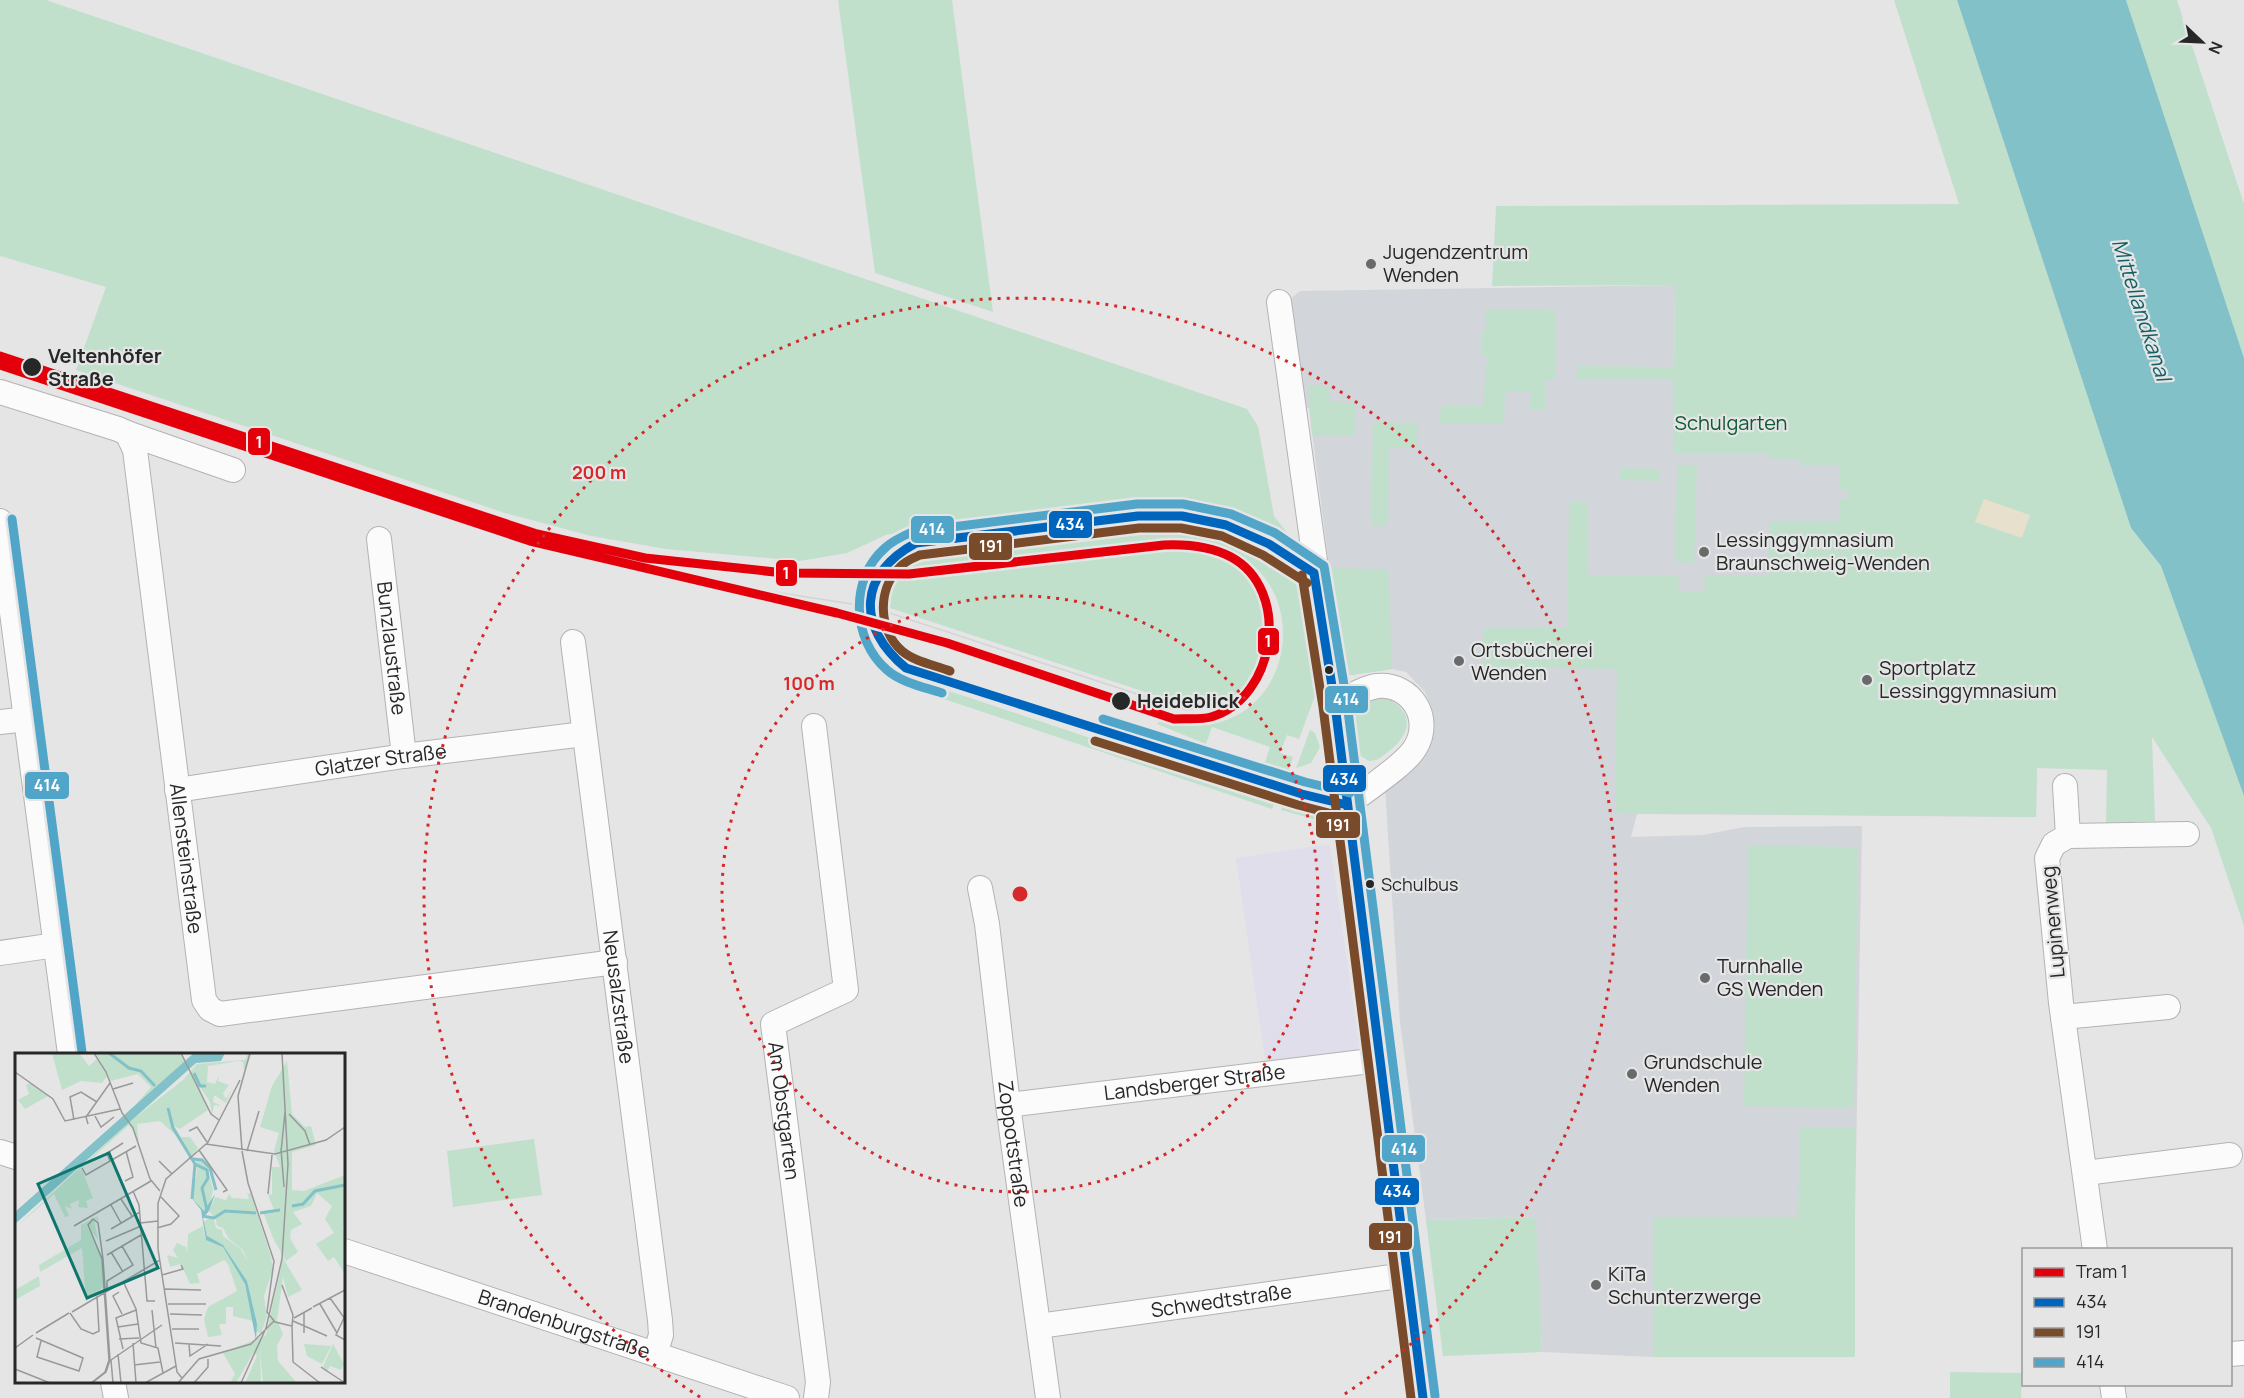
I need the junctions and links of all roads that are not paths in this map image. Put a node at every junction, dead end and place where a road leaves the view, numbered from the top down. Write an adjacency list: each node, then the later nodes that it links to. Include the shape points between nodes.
1 (1279, 302): 8 (street)
2 (0, 392): 3 (street)
3 (127, 433): 4 (street); 15 (street, Allensteinstraße, via 135,450)
4 (233, 470)
5 (0, 521): 9 (street)
6 (379, 539): 13 (street, Bunzlaustraße)
7 (573, 642): 12 (street, Neusalzstraße)
8 (1335, 705): 16 (street); 16 (street, via 1371,687 1395,687 1416,702 1422,723 1421,735 1408,756)
9 (27, 718): 10 (street); 20 (street)
10 (0, 722)
11 (814, 726): 40 (street, Am Obstgarten, via 846,990 773,1024 818,1382)
12 (584, 734): 13 (street, Glatzer Straße); 22 (street, Neusalzstraße)
13 (404, 756): 15 (street, Glatzer Straße)
14 (2065, 786): 18 (street)
15 (177, 790): 22 (street, Allensteinstraße, via 204,1000 220,1014)
16 (1347, 805): 26 (street)
17 (2187, 834): 18 (street)
18 (2068, 836): 24 (street, Lupinenweg, via 2054,844 2047,858)
19 (980, 888): 27 (street, Zoppotstraße)
20 (56, 945): 21 (street); 25 (street)
21 (0, 953)
22 (615, 962): 36 (street, Neusalzstraße, via 660,1320 661,1335)
23 (2168, 1007): 24 (street)
24 (2063, 1017): 31 (street, Lupinenweg)
25 (70, 1053)
26 (1379, 1060): 27 (street, Landsberger Straße); 34 (street)
27 (1008, 1106): 35 (street, Zoppotstraße)
28 (0, 1152): 30 (street)
29 (2230, 1155): 31 (street)
30 (15, 1157)
31 (2085, 1173): 32 (street, Lupinenweg)
32 (2096, 1248)
33 (345, 1251): 36 (street, Brandenburgstraße)
34 (1406, 1275): 35 (street, Schwedtstraße); 42 (street)
35 (1039, 1326): 41 (street, Zoppotstraße)
36 (655, 1354): 39 (street, Brandenburgstraße)
37 (113, 1383): 38 (street)
38 (116, 1398)
39 (787, 1398)
40 (816, 1398)
41 (1048, 1398)
42 (1423, 1398)

